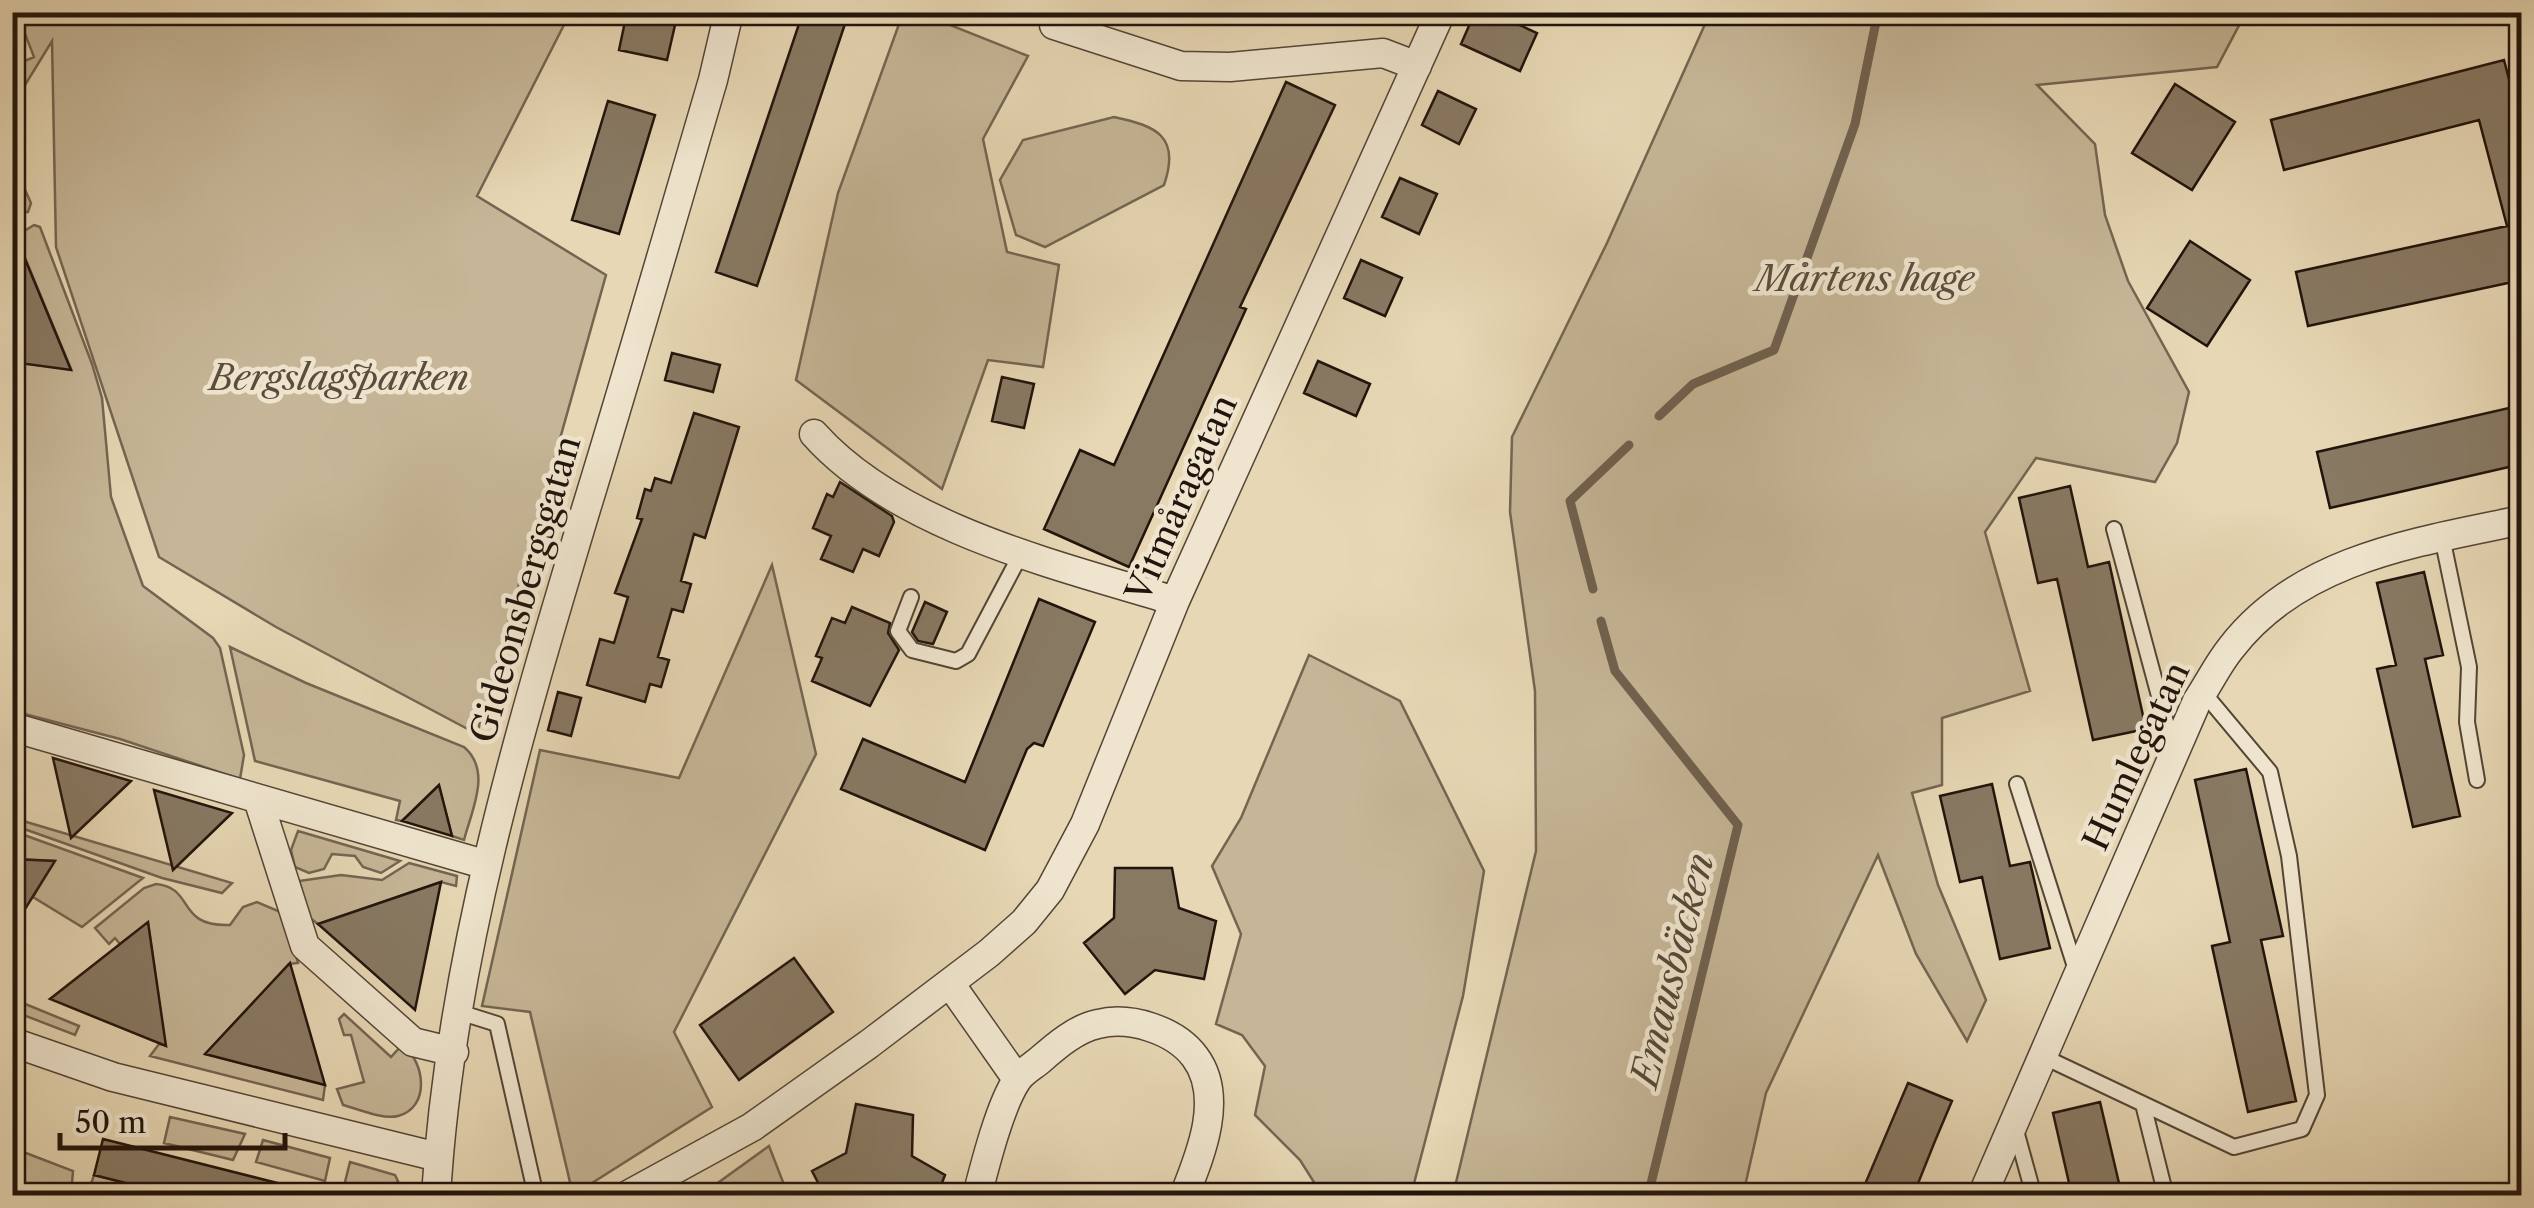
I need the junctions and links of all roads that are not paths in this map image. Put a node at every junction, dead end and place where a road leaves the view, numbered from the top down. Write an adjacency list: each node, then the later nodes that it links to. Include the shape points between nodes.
1 (728, 12): 18 (street, Gideonsbergsgatan, via 541,658)
2 (1441, 12): 4 (street, Vitmåragatan)
3 (1054, 26): 4 (street, via 1181,66 1383,52)
4 (1417, 66): 11 (street, Vitmåragatan)
5 (814, 434): 9 (street, via 910,507)
6 (2522, 520): 8 (street, Humlegatan)
7 (2114, 528): 14 (lane)
8 (2442, 536): 12 (street, Humlegatan, via 2358,560 2292,592 2231,647); 15 (lane, via 2469,667)
9 (1022, 552): 10 (lane, via 977,640 956,661 912,650 898,631); 11 (street)
10 (910, 598)
11 (1175, 602): 20 (street, Vitmåragatan, via 1057,878 1024,922)
12 (2203, 692): 14 (street, Humlegatan); 26 (lane, via 2270,772 2289,856 2317,1096 2302,1130 2234,1147)
13 (12, 727): 17 (street)
14 (2174, 753): 19 (street, Humlegatan)
15 (2476, 780)
16 (2017, 784): 19 (lane)
17 (258, 800): 18 (street); 23 (street, via 306,946 413,1042)
18 (488, 865): 21 (street, Gideonsbergsgatan)
19 (2078, 976): 24 (street, Humlegatan)
20 (950, 985): 25 (street); 31 (street, Vitmåragatan, via 752,1127)
21 (459, 1012): 23 (street, Gideonsbergsgatan); 30 (lane, via 497,1024)
22 (12, 1042): 28 (street, via 113,1076)
23 (454, 1052): 28 (street, Gideonsbergsgatan)
24 (2042, 1056): 26 (lane); 27 (street, Humlegatan)
25 (1017, 1079): 32 (street); 33 (street, via 1096,1024 1152,1027 1178,1040 1197,1058 1208,1096 1206,1142)
26 (2144, 1104): 36 (lane)
27 (2014, 1121): 34 (street, Humlegatan); 35 (lane)
28 (438, 1157): 29 (street, Gideonsbergsgatan)
29 (436, 1196)
30 (536, 1196)
31 (626, 1196)
32 (977, 1196)
33 (1184, 1196)
34 (1982, 1196)
35 (2034, 1196)
36 (2166, 1196)

